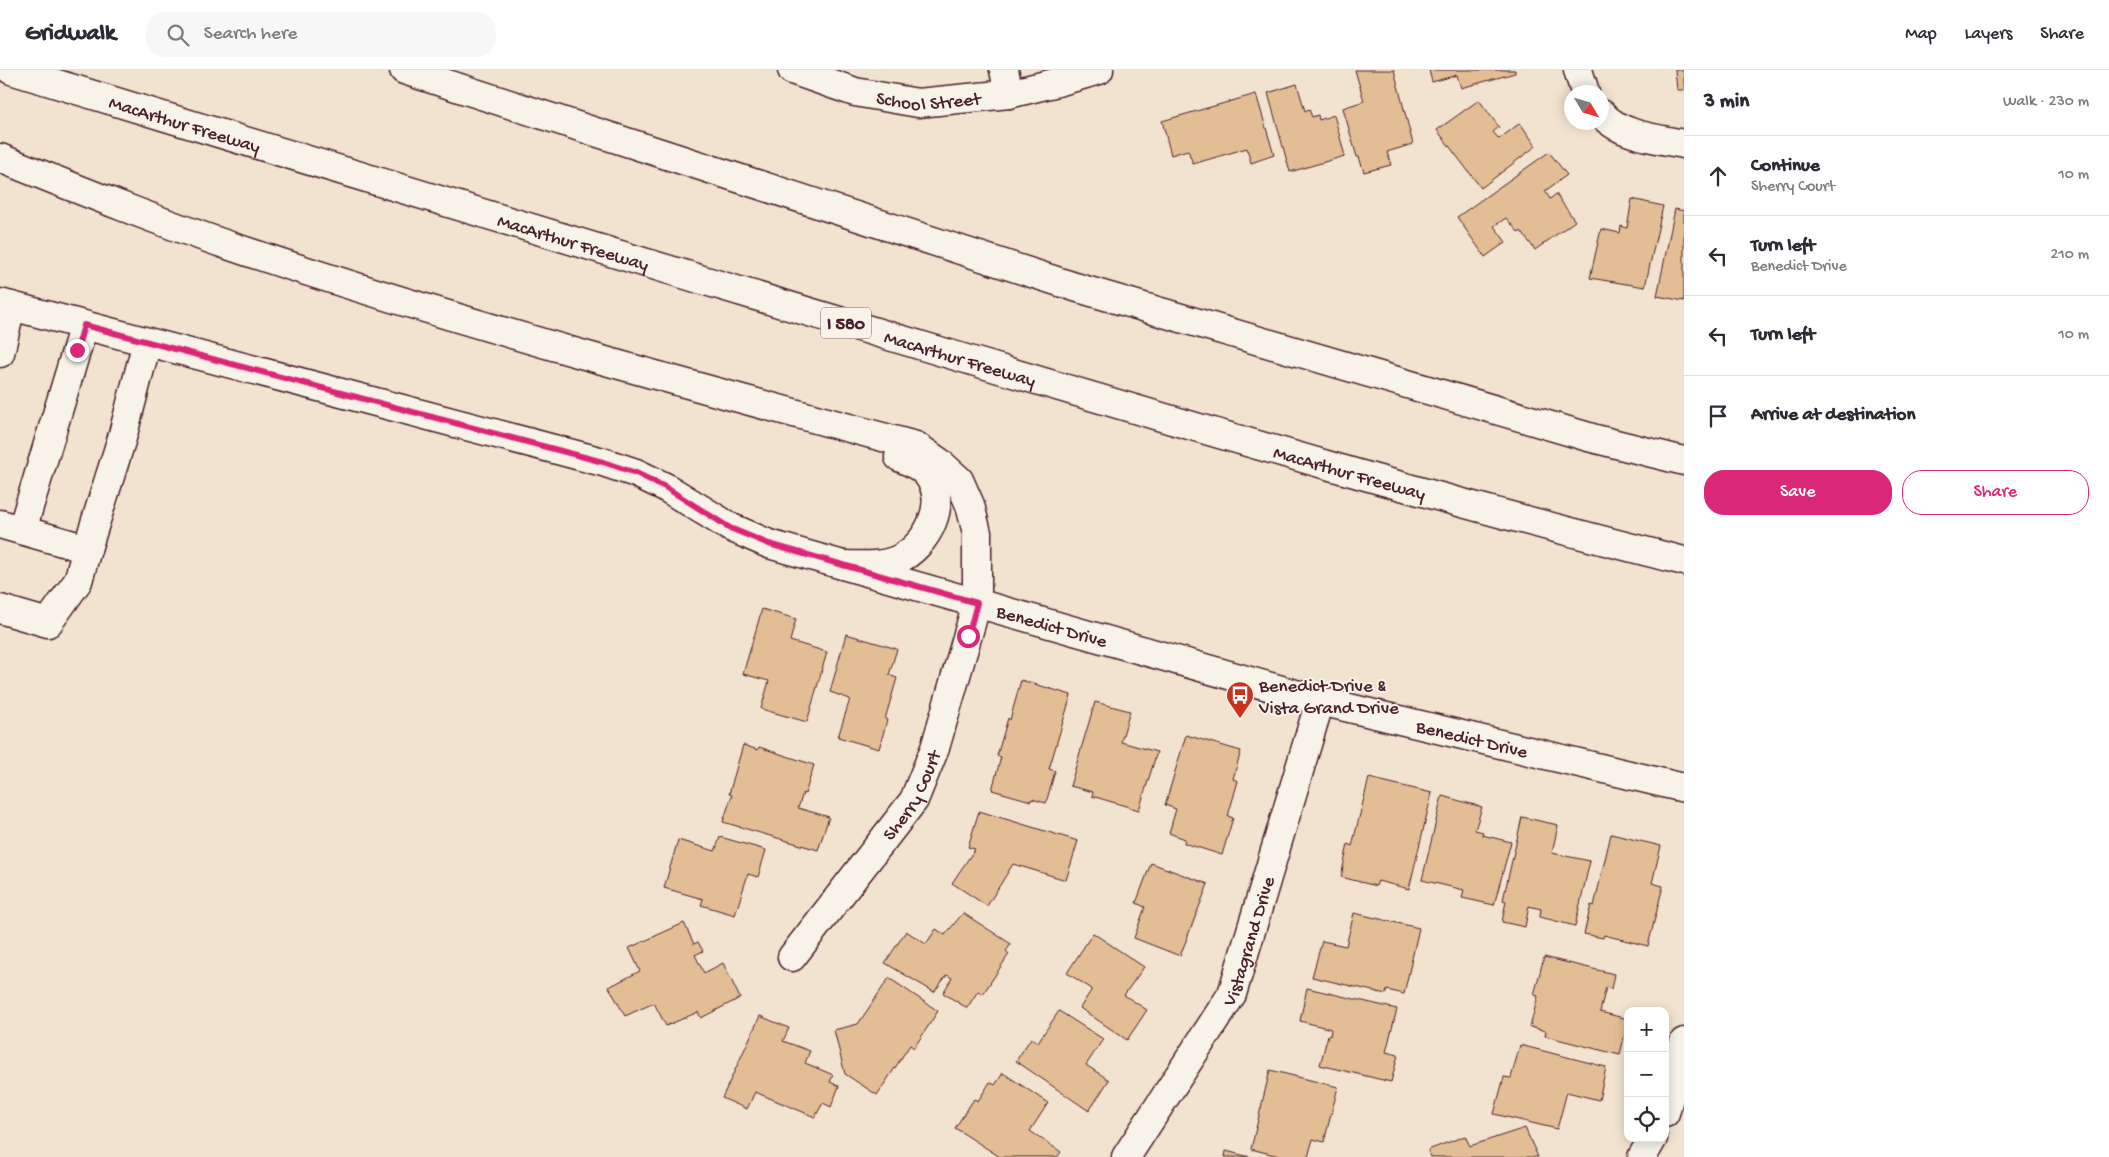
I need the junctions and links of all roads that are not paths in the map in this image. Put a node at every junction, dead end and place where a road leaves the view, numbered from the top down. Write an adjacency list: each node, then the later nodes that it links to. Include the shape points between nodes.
1 (11, 70): 19 (main road, MacArthur Freeway / I 580, via 1285,453 1566,532)
2 (404, 70): 16 (main road, via 1084,290 1573,433)
3 (792, 70): 6 (main road, School Street, via 855,92 918,102)
4 (1099, 70): 6 (main road, School Street, via 1054,83)
5 (1578, 70): 7 (main road)
6 (1006, 82)
7 (1583, 85)
8 (1609, 120): 9 (main road, via 1635,134)
9 (1684, 144)
10 (0, 158): 15 (main road, via 246,252 411,304)
11 (6, 305): 12 (main road, Benedict Drive); 14 (main road)
12 (84, 325): 13 (main road, Benedict Drive); 17 (main road)
13 (147, 342): 18 (main road, via 122,438); 20 (main road, Benedict Drive, via 603,462 665,487 747,536)
14 (0, 353)
15 (750, 401): 20 (main road, via 911,462 926,474 936,494 935,514 924,540 897,560 876,565); 21 (main road, Sherry Court, via 916,446 939,462 959,480 970,505 977,533)
16 (1684, 461)
17 (11, 527): 18 (main road)
18 (87, 549): 22 (main road, via 78,581 48,623)
19 (1684, 561)
20 (842, 565): 21 (main road, Benedict Drive)
21 (977, 603): 23 (main road, Benedict Drive); 25 (main road, Sherry Court, via 935,748 914,800)
22 (0, 609)
23 (1320, 701): 24 (main road, Benedict Drive); 29 (main road, Vistagrand Drive, via 1232,994)
24 (1684, 788)
25 (792, 957)
26 (1684, 1042): 27 (main road)
27 (1669, 1098)
28 (1651, 1142): 30 (main road)
29 (1126, 1157)
30 (1642, 1157)

